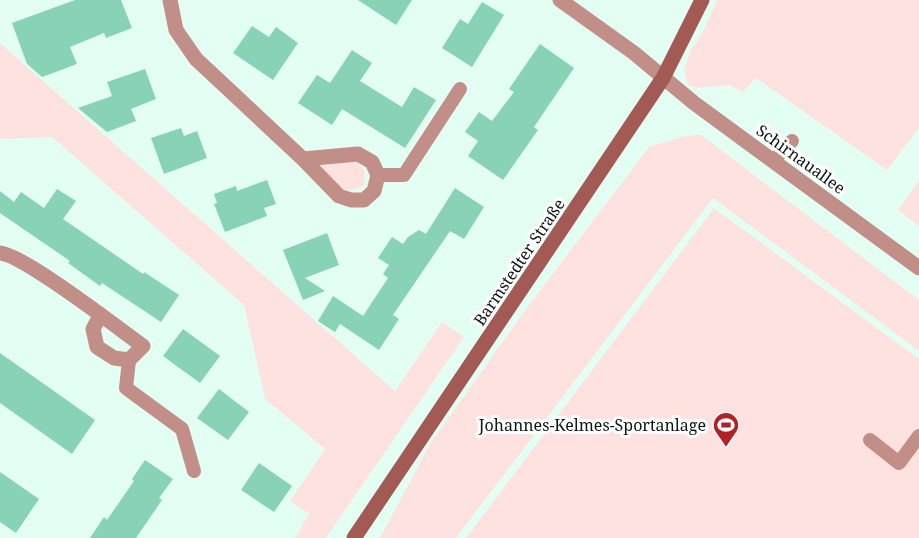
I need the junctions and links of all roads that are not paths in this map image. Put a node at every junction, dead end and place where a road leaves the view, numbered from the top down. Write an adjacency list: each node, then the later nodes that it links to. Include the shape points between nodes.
1 (170, 0): 7 (street, via 176,30 196,59)
2 (560, 0): 4 (street, Schirnauallee)
3 (702, 0): 4 (main road, Barmstedter Straße)
4 (663, 78): 8 (street, Schirnauallee); 17 (main road, Barmstedter Straße)
5 (460, 89): 9 (lane, via 404,175)
6 (792, 141): 8 (lane)
7 (303, 159): 9 (street, via 358,154 372,162); 9 (street, via 339,196 351,200 364,200 374,191)
8 (773, 161): 11 (street, Schirnauallee)
9 (378, 175)
10 (0, 254): 12 (street, via 33,268)
11 (919, 268)
12 (100, 316): 13 (street, via 93,330 97,346 114,358); 13 (street, via 143,346)
13 (129, 360): 16 (lane, via 126,388 182,429)
14 (919, 436): 15 (lane, via 899,463)
15 (870, 440)
16 (194, 471)
17 (354, 538)

